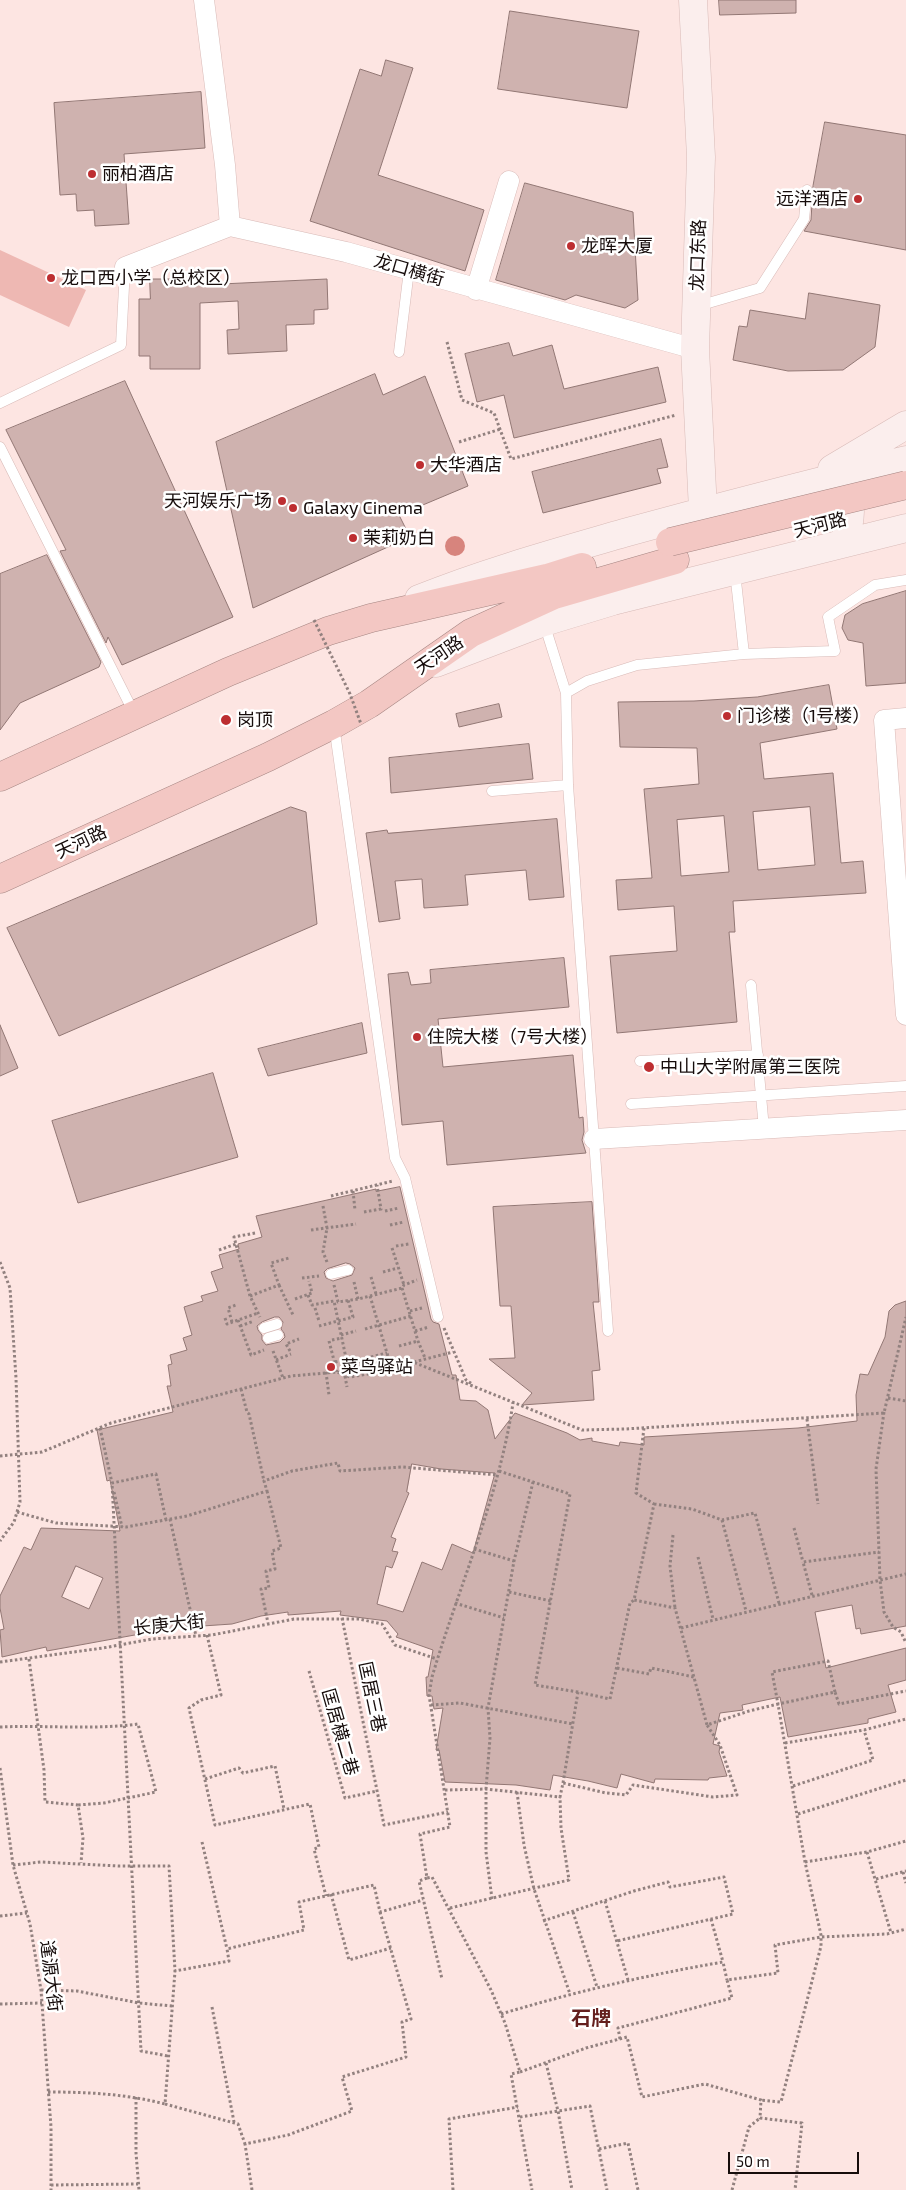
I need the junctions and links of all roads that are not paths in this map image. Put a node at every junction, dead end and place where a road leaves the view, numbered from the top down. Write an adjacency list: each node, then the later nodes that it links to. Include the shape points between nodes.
1 (204, 0): 5 (street)
2 (693, 0): 9 (main road, 龙口东路, via 701,157)
3 (509, 181): 8 (street)
4 (807, 190): 9 (lane, via 804,219 760,288)
5 (230, 226): 6 (street); 7 (street, 龙口横街)
6 (126, 267): 12 (lane, via 121,345)
7 (409, 270): 8 (street, 龙口横街); 11 (lane)
8 (476, 290): 10 (street, 龙口横街)
9 (697, 306): 10 (main road, 龙口东路)
10 (695, 349): 20 (main road, 龙口东路)
11 (399, 352)
12 (0, 403)
13 (906, 425): 17 (main road)
14 (0, 447): 31 (lane)
15 (906, 460): 16 (main road)
16 (836, 477): 17 (main road); 22 (main road, via 847,495 851,511)
17 (804, 485): 20 (main road)
18 (906, 485): 23 (highway, 天河路, bridge)
19 (906, 504): 23 (highway, 天河路)
20 (703, 510): 26 (main road, via 506,567)
21 (906, 528): 22 (main road)
22 (844, 543): 24 (main road)
23 (673, 551): 26 (highway, 天河路); 29 (highway, 天河路, via 554,595 471,634)
24 (735, 570): 27 (main road); 28 (lane)
25 (906, 580): 28 (lane, via 875,585 828,617 835,652)
26 (371, 618): 31 (highway, 天河路, via 290,645)
27 (544, 622): 29 (main road); 30 (lane)
28 (744, 654): 30 (lane, via 637,664 587,681)
29 (416, 671): 33 (highway, 天河路)
30 (566, 693): 35 (lane)
31 (135, 714): 34 (highway, 天河路)
32 (906, 718): 39 (street, via 884,720)
33 (334, 724): 37 (highway, 天河路); 50 (lane, via 395,1158 405,1178)
34 (0, 777)
35 (568, 786): 36 (lane); 47 (lane)
36 (492, 791)
37 (0, 879)
38 (751, 986): 40 (lane)
39 (906, 1015)
40 (758, 1055): 41 (lane); 43 (lane)
41 (640, 1061)
42 (906, 1086): 43 (lane)
43 (761, 1095): 44 (lane); 46 (lane)
44 (631, 1104)
45 (906, 1120): 46 (street)
46 (764, 1129): 47 (street)
47 (594, 1139): 51 (lane)
48 (348, 1270): 49 (lane)
49 (331, 1274)
50 (438, 1316)
51 (608, 1331)

